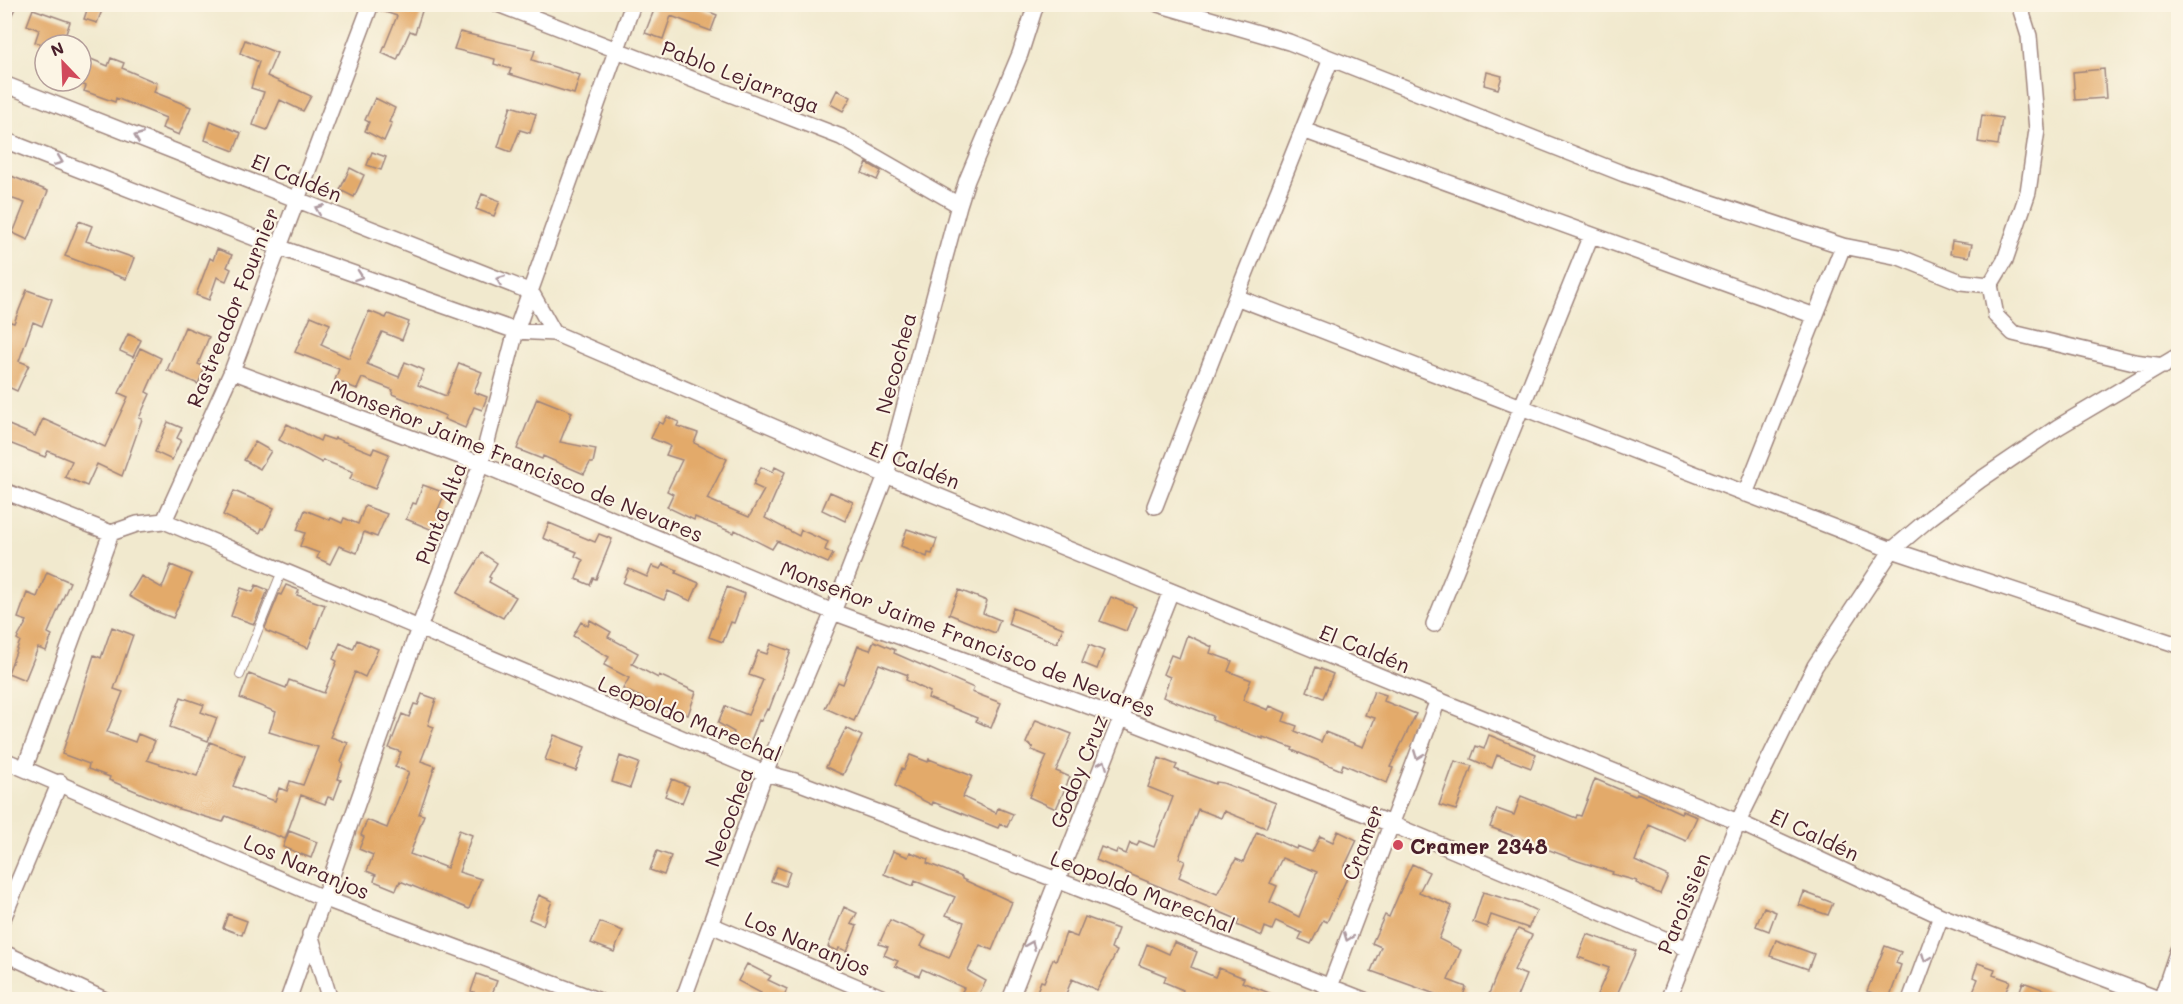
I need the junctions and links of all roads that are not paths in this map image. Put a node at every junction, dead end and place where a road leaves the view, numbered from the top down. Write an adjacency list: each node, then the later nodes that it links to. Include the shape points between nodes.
1 (8, 4): 8 (street)
2 (371, 4): 14 (street, Rastreador Fournier)
3 (498, 4): 9 (street, Pablo Lejarraga)
4 (633, 4): 9 (street, Punta Alta)
5 (1036, 4): 15 (street, Necochea)
6 (1158, 4): 10 (street, via 1289,42)
7 (2019, 4): 19 (street, via 2029,36 2037,130 2028,192 2005,260)
8 (4, 12)
9 (615, 50): 15 (street, Pablo Lejarraga, via 841,137); 20 (street, Punta Alta)
10 (1331, 59): 12 (street); 17 (street, via 1624,174)
11 (4, 84): 14 (street, El Caldén, one-way to 11)
12 (1303, 130): 16 (street); 21 (street)
13 (4, 140): 18 (street, El Caldén, one-way to 18)
14 (297, 200): 18 (street, Rastreador Fournier); 20 (street, El Caldén, one-way to 14)
15 (959, 205): 30 (street, Necochea)
16 (1591, 235): 22 (street); 28 (street)
17 (1843, 246): 19 (street, via 1899,257 1961,282); 22 (street)
18 (278, 247): 23 (street, El Caldén, one-way to 23); 27 (street, Rastreador Fournier)
19 (1990, 285): 26 (street, via 1996,316 2013,333)
20 (531, 292): 23 (street, Punta Alta); 24 (street)
21 (1236, 297): 28 (street); 33 (street)
22 (1815, 316): 32 (street)
23 (516, 332): 24 (street, El Caldén); 29 (street, Punta Alta)
24 (554, 333): 30 (street, El Caldén)
25 (2178, 356): 26 (street, Paroissien)
26 (2164, 366): 36 (street, Paroissien, via 2049,433 1947,504)
27 (232, 371): 29 (street, Monseñor Jaime Francisco de Nevares); 34 (street, Rastreador Fournier)
28 (1522, 407): 32 (street); 40 (street)
29 (481, 464): 39 (street, Monseñor Jaime Francisco de Nevares); 41 (street, Punta Alta)
30 (886, 475): 38 (street, El Caldén); 39 (street, Necochea)
31 (4, 491): 35 (street)
32 (1745, 494): 36 (street)
33 (1155, 506)
34 (165, 521): 35 (street, via 137,524); 37 (street, Leopoldo Marechal)
35 (111, 533): 47 (street)
36 (1892, 550): 42 (street); 50 (street, Paroissien, via 1815,666)
37 (282, 571): 41 (street, Leopoldo Marechal); 43 (lane)
38 (1171, 591): 44 (street, El Caldén); 45 (street, Godoy Cruz)
39 (833, 612): 45 (street, Monseñor Jaime Francisco de Nevares); 48 (street, Necochea)
40 (1434, 624)
41 (419, 628): 48 (street, Leopoldo Marechal); 53 (street, Punta Alta)
42 (2178, 645)
43 (240, 675)
44 (1438, 700): 50 (street, El Caldén); 51 (street, Cramer, one-way to 51)
45 (1121, 718): 51 (street, Monseñor Jaime Francisco de Nevares); 52 (street, Godoy Cruz, one-way to 45)
46 (4, 760): 47 (street, Los Naranjos)
47 (25, 767): 49 (street, Los Naranjos)
48 (765, 773): 52 (street, Leopoldo Marechal); 56 (street, Necochea)
49 (60, 782): 53 (street, Los Naranjos); 54 (street)
50 (1738, 822): 55 (street, El Caldén); 58 (street, Paroissien)
51 (1391, 824): 58 (street, Monseñor Jaime Francisco de Nevares); 61 (street, Cramer, one-way to 61)
52 (1057, 880): 61 (street, Leopoldo Marechal); 68 (street, Godoy Cruz, one-way to 52)
53 (323, 898): 57 (street, Punta Alta); 65 (street, Los Naranjos)
54 (4, 916)
55 (1941, 916): 71 (street, one-way to 71); 72 (street, El Caldén)
56 (711, 925): 66 (street, Necochea); 67 (street, Los Naranjos)
57 (310, 934): 63 (street, Punta Alta); 64 (street)
58 (1688, 949): 70 (street, Paroissien)
59 (2178, 950): 72 (street)
60 (4, 953): 62 (street)
61 (1327, 993): 69 (street, Leopoldo Marechal)
62 (105, 999)
63 (288, 999)
64 (330, 999)
65 (597, 999)
66 (682, 999)
67 (888, 999)
68 (1010, 999)
69 (1364, 999)
70 (1668, 999)
71 (1910, 999)
72 (2161, 999)

